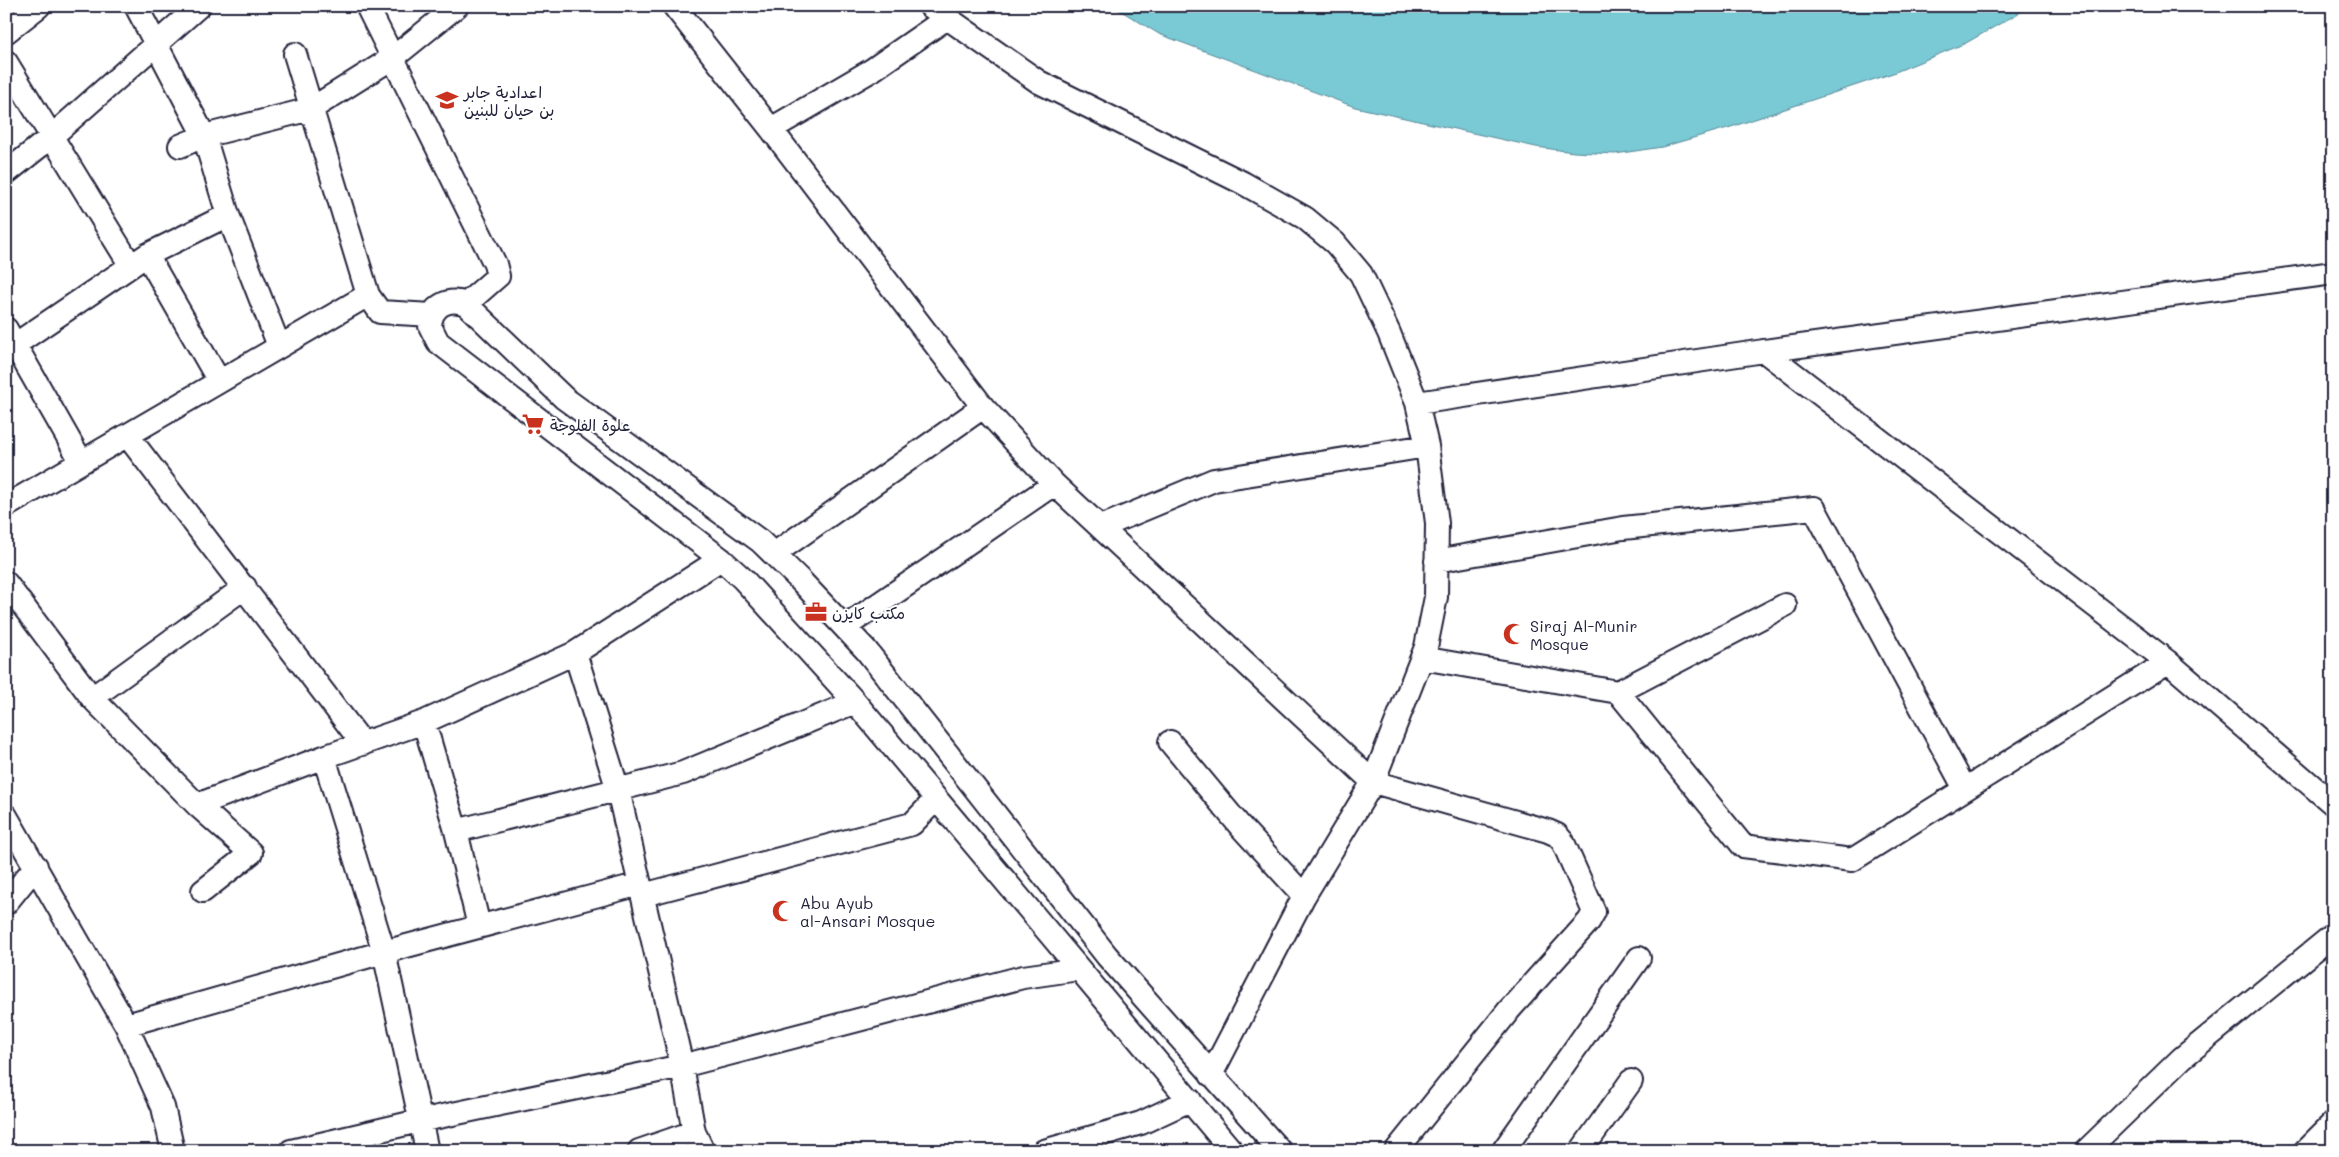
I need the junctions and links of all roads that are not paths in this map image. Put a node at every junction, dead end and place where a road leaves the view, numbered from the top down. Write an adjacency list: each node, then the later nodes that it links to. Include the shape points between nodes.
1 (39, 6): 8 (street)
2 (136, 6): 9 (street)
3 (199, 6): 9 (street)
4 (367, 6): 11 (street)
5 (457, 6): 11 (street)
6 (674, 6): 14 (street)
7 (939, 12): 14 (street, via 872,70); 29 (street, via 1039,82 1243,183 1305,218 1335,243 1361,274 1390,333)
8 (6, 32)
9 (156, 43): 15 (street); 16 (street)
10 (295, 54): 13 (street)
11 (394, 58): 13 (street); 23 (street, via 495,264 498,276)
12 (6, 62): 16 (street)
13 (311, 109): 15 (street); 22 (street)
14 (771, 129): 30 (street)
15 (204, 136): 17 (street); 19 (street)
16 (51, 137): 18 (street); 20 (street)
17 (180, 146)
18 (6, 172)
19 (228, 215): 20 (street); 25 (street)
20 (139, 261): 26 (street); 28 (street)
21 (2333, 273): 27 (street)
22 (368, 295): 24 (street, via 380,312); 25 (street)
23 (466, 304): 24 (street, via 446,302); 37 (street, via 564,398)
24 (432, 315): 38 (street, via 431,332 438,342)
25 (279, 346): 28 (street)
26 (13, 348): 33 (street)
27 (1764, 351): 29 (street); 46 (street)
28 (219, 381): 31 (street)
29 (1417, 403): 32 (street)
30 (983, 407): 34 (street); 37 (street)
31 (127, 435): 33 (street); 41 (street)
32 (1427, 446): 36 (street, via 1214,480); 39 (street, via 1437,523)
33 (81, 460): 35 (street)
34 (1054, 484): 36 (street); 43 (street)
35 (6, 506)
36 (1101, 526): 54 (street)
37 (774, 554): 43 (street)
38 (721, 559): 44 (street); 49 (street)
39 (1436, 561): 45 (street, via 1436,597); 55 (street, via 1623,528 1814,508)
40 (6, 583): 48 (street)
41 (245, 588): 48 (street); 52 (street)
42 (1785, 605): 47 (street)
43 (845, 627): 72 (street)
44 (575, 653): 50 (street); 56 (street)
45 (1422, 658): 47 (street); 54 (street)
46 (2168, 662): 55 (street); 58 (street)
47 (1618, 692): 55 (street, via 1743,846 1852,860)
48 (92, 698): 59 (street)
49 (854, 702): 56 (street, via 682,773); 57 (street)
50 (424, 722): 52 (street); 61 (street)
51 (1170, 742): 65 (street)
52 (363, 744): 53 (street)
53 (324, 757): 59 (street); 69 (street)
54 (1373, 782): 65 (street); 91 (street, via 1557,835 1567,850 1594,912 1509,1010)
55 (1965, 789)
56 (618, 790): 61 (street); 63 (street)
57 (936, 799): 63 (street, via 912,824); 71 (street)
58 (2333, 804)
59 (197, 805): 64 (street, via 251,853)
60 (6, 816): 62 (street)
61 (456, 831): 67 (street)
62 (36, 866): 66 (street); 74 (street)
63 (641, 890): 67 (street); 75 (street)
64 (204, 891)
65 (1304, 896): 76 (street)
66 (6, 903)
67 (479, 926): 69 (street)
68 (2333, 935): 94 (street, via 2182,1058)
69 (384, 952): 74 (street); 79 (street)
70 (1639, 958): 92 (street)
71 (1078, 969): 73 (street); 75 (street, via 1023,977)
72 (1140, 995): 73 (street); 76 (street)
73 (1115, 1014): 78 (street)
74 (126, 1025): 83 (street, via 164,1106)
75 (682, 1066): 79 (street); 82 (street)
76 (1211, 1075): 90 (street)
77 (1630, 1081): 93 (street)
78 (1190, 1100): 80 (street); 87 (street, via 1141,1122)
79 (419, 1121): 84 (street); 85 (street)
80 (1208, 1122): 88 (street); 89 (street)
81 (2333, 1123): 95 (street)
82 (698, 1141): 86 (street)
83 (173, 1151)
84 (291, 1151)
85 (427, 1151)
86 (639, 1151)
87 (1044, 1151)
88 (1209, 1151)
89 (1232, 1151)
90 (1280, 1151)
91 (1396, 1151)
92 (1503, 1151)
93 (1581, 1151)
94 (2086, 1151)
95 (2306, 1151)

